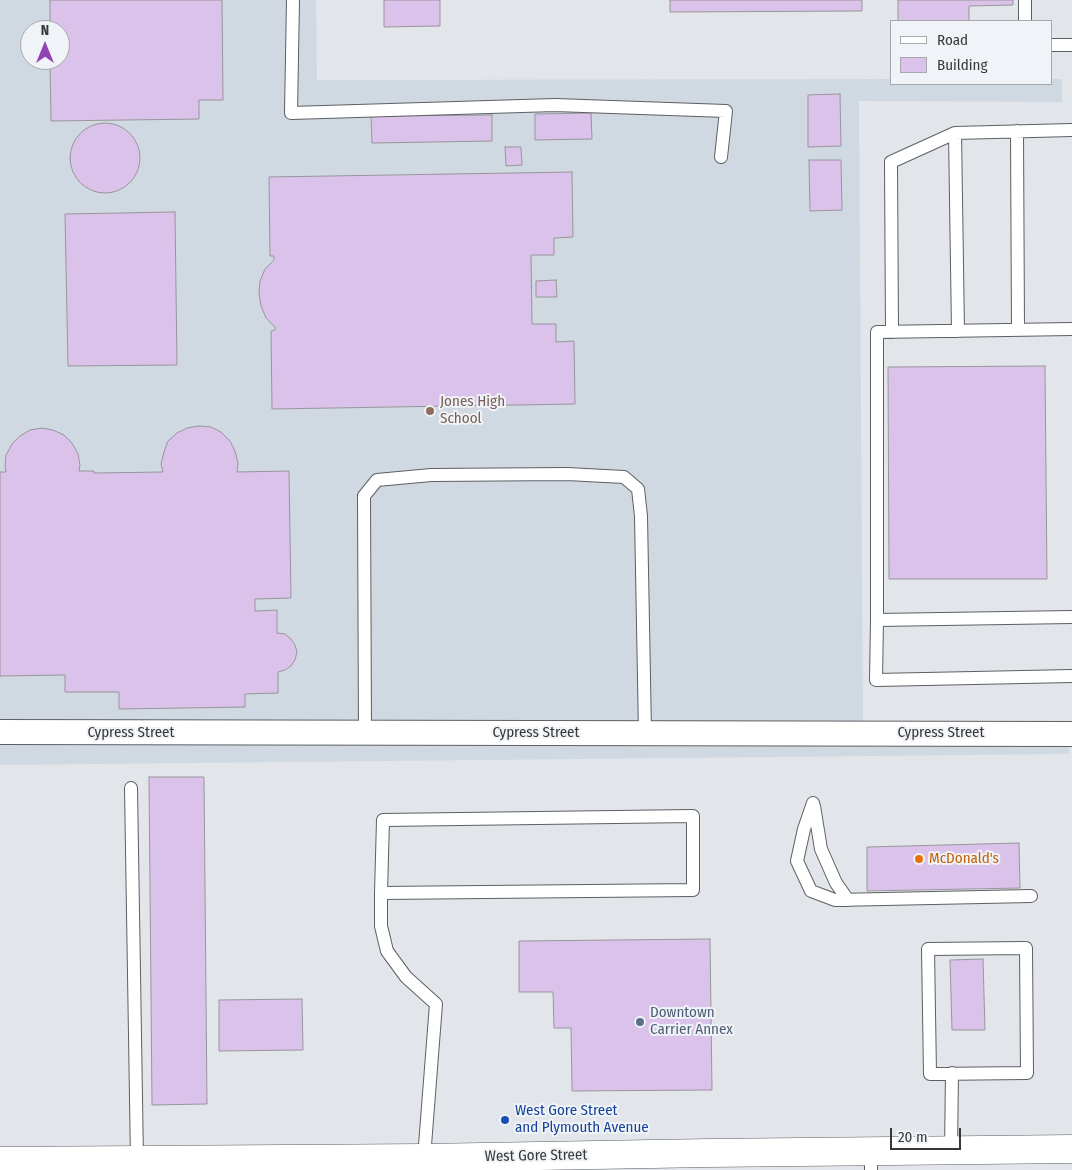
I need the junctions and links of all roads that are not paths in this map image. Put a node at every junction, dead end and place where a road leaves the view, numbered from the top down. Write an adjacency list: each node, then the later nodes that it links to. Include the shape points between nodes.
1 (292, 0): 9 (lane, via 291,113 555,105 726,111)
2 (1025, 0): 3 (lane)
3 (1025, 20)
4 (1052, 44): 5 (lane)
5 (1072, 45)
6 (1072, 130): 7 (lane)
7 (1017, 131): 8 (lane); 11 (lane)
8 (955, 133): 12 (lane); 13 (lane, via 891,162)
9 (721, 157)
10 (1072, 329): 11 (lane)
11 (1018, 330): 12 (lane)
12 (958, 331): 13 (lane)
13 (892, 332): 15 (lane, via 877,332)
14 (1072, 616): 15 (lane)
15 (877, 620): 16 (lane, via 876,680)
16 (1072, 676)
17 (0, 732): 18 (street, Cypress Street)
18 (365, 733): 19 (street, Cypress Street); 19 (lane, via 364,496 377,480 567,474 624,477 638,489)
19 (645, 733): 20 (street, Cypress Street)
20 (1072, 734)
21 (131, 788): 29 (lane)
22 (381, 893): 22 (lane, via 383,820 693,816 693,890); 28 (lane, via 381,926 387,951 406,977 436,1004)
23 (1031, 896): 24 (lane)
24 (848, 900): 24 (lane, via 835,900 811,891 797,861 814,803 821,849)
25 (952, 1074): 25 (lane, via 1028,1073 1026,948 928,949 930,1074); 27 (lane)
26 (1072, 1149): 27 (street, West Gore Street)
27 (951, 1150): 30 (street, West Gore Street)
28 (424, 1158): 30 (street, West Gore Street); 32 (street, West Gore Street)
29 (137, 1160): 31 (street, West Gore Street); 32 (street, West Gore Street)
30 (871, 1160)
31 (0, 1161)
32 (236, 1164)

